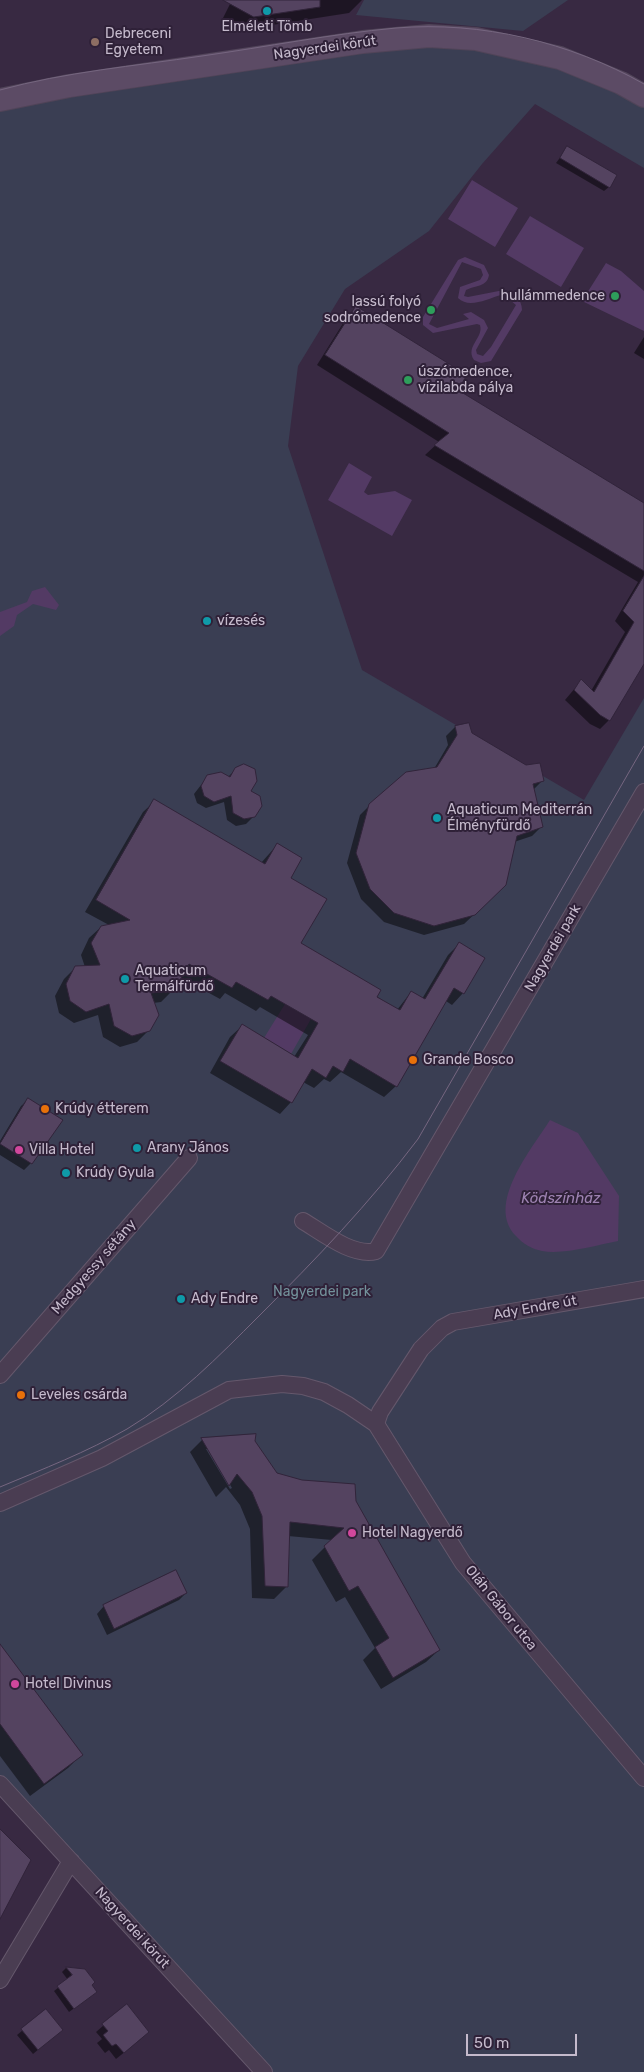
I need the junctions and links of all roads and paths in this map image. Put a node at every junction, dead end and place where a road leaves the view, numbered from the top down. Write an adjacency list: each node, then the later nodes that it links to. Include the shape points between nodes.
1 (644, 96): 2 (street, Nagyerdei körút, via 560,58 476,39 429,36 363,42 69,86)
2 (0, 100)
3 (644, 792): 5 (street, Nagyerdei park, via 376,1251 367,1254 354,1250)
4 (189, 1158): 7 (street, Medgyessy sétány)
5 (303, 1222)
6 (644, 1289): 8 (street, Ady Endre út, via 453,1322 430,1338 380,1412)
7 (0, 1375)
8 (376, 1424): 9 (street, via 348,1404 303,1386 272,1384 229,1390 102,1458); 10 (street, Oláh Gábor utca, via 463,1563)
9 (0, 1503)
10 (644, 1778)
11 (0, 1784): 12 (street, Nagyerdei körút)
12 (71, 1861): 13 (street); 14 (street, Nagyerdei körút)
13 (0, 1980)
14 (264, 2072)

